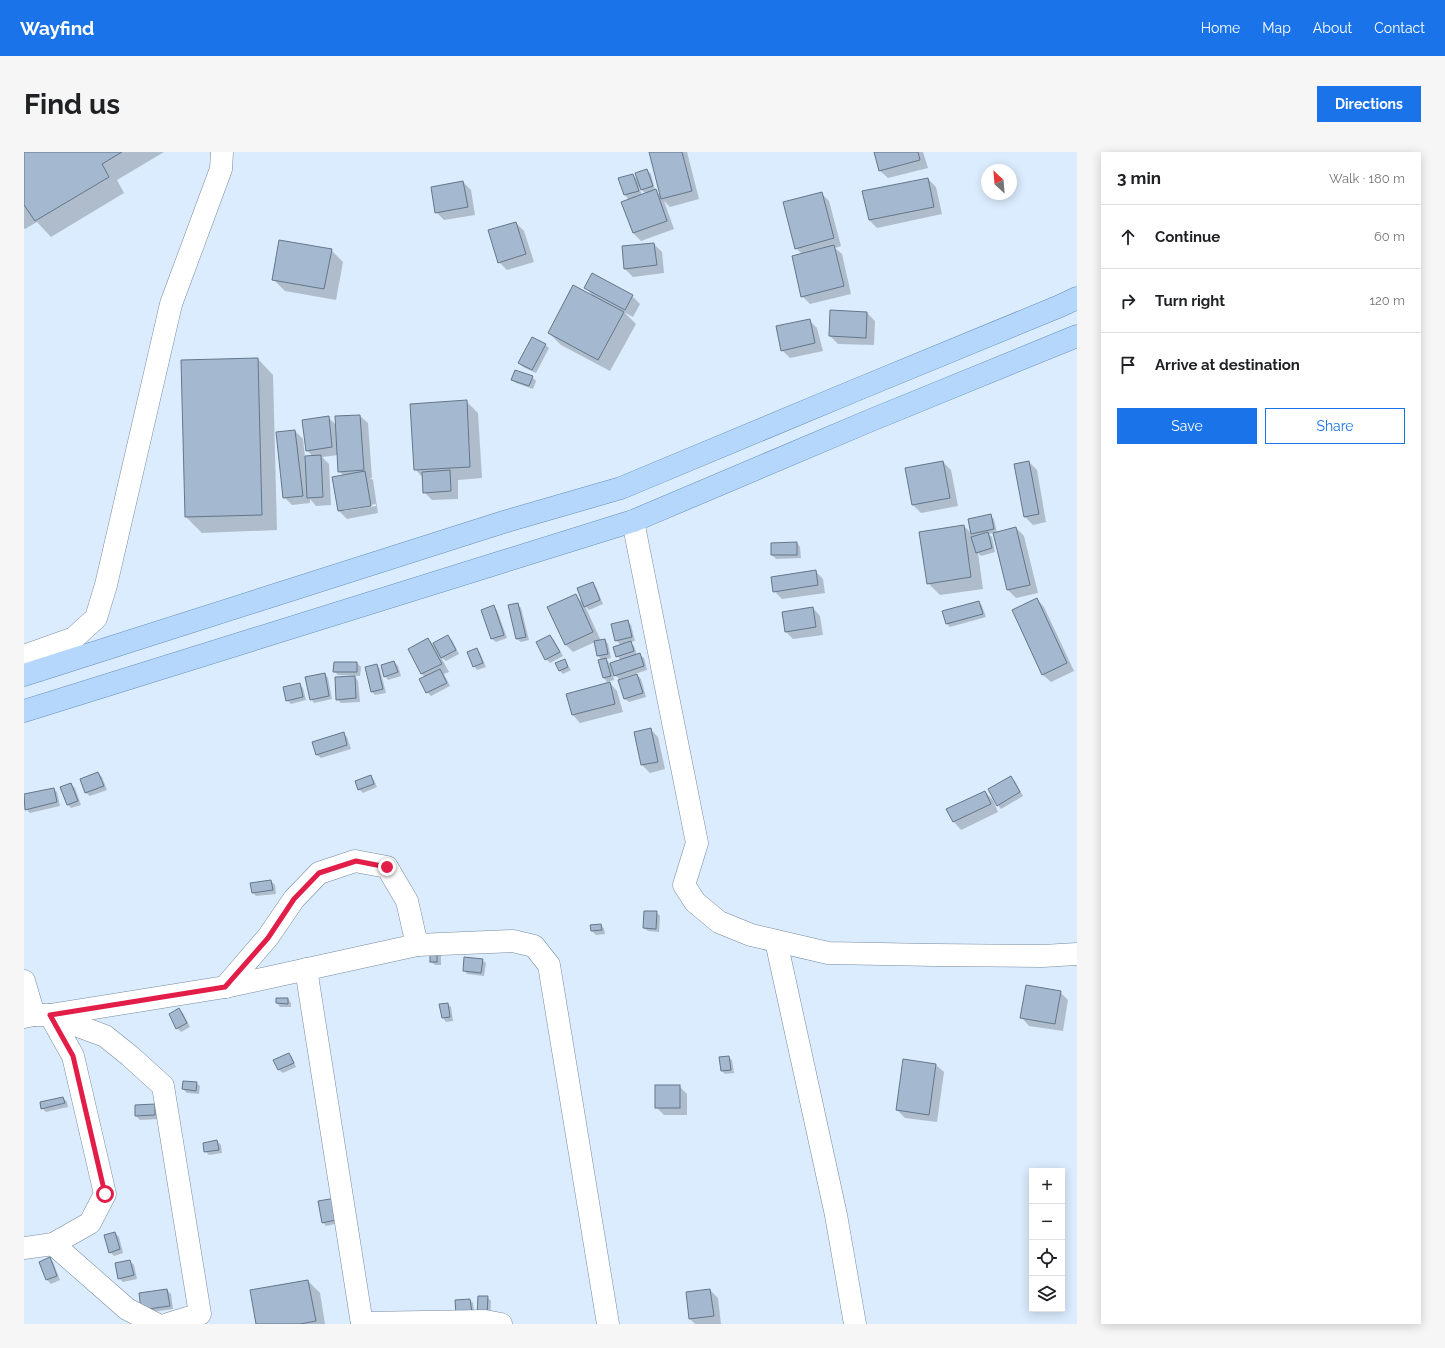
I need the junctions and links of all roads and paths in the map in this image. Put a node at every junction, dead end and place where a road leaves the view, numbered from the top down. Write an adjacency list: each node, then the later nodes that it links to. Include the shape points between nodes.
1 (222, 152): 5 (street, via 221,169 171,304 106,585 96,618 74,638)
2 (1077, 298): 6 (main road, via 621,488 507,521)
3 (1077, 336): 4 (main road)
4 (633, 521): 7 (main road); 8 (street, via 697,843 684,885 695,902 719,922)
5 (24, 656)
6 (24, 675)
7 (24, 711)
8 (776, 941): 10 (street, via 828,953 1043,956); 22 (street, via 836,1215)
9 (417, 945): 11 (street); 13 (street, via 407,901 387,867 356,861 319,873 294,899 268,938); 21 (street, via 513,941 534,946 549,965)
10 (1077, 954)
11 (306, 969): 13 (street); 19 (street)
12 (24, 981): 14 (street)
13 (225, 987): 14 (street)
14 (36, 1016): 15 (street, via 73,1056 105,1194 90,1223); 18 (street, via 105,1036 163,1086 200,1314)
15 (53, 1244): 16 (street); 17 (street, via 127,1309)
16 (24, 1248)
17 (156, 1324)
18 (168, 1324)
19 (362, 1324): 20 (street, via 485,1321)
20 (501, 1324)
21 (608, 1324)
22 (855, 1324)

